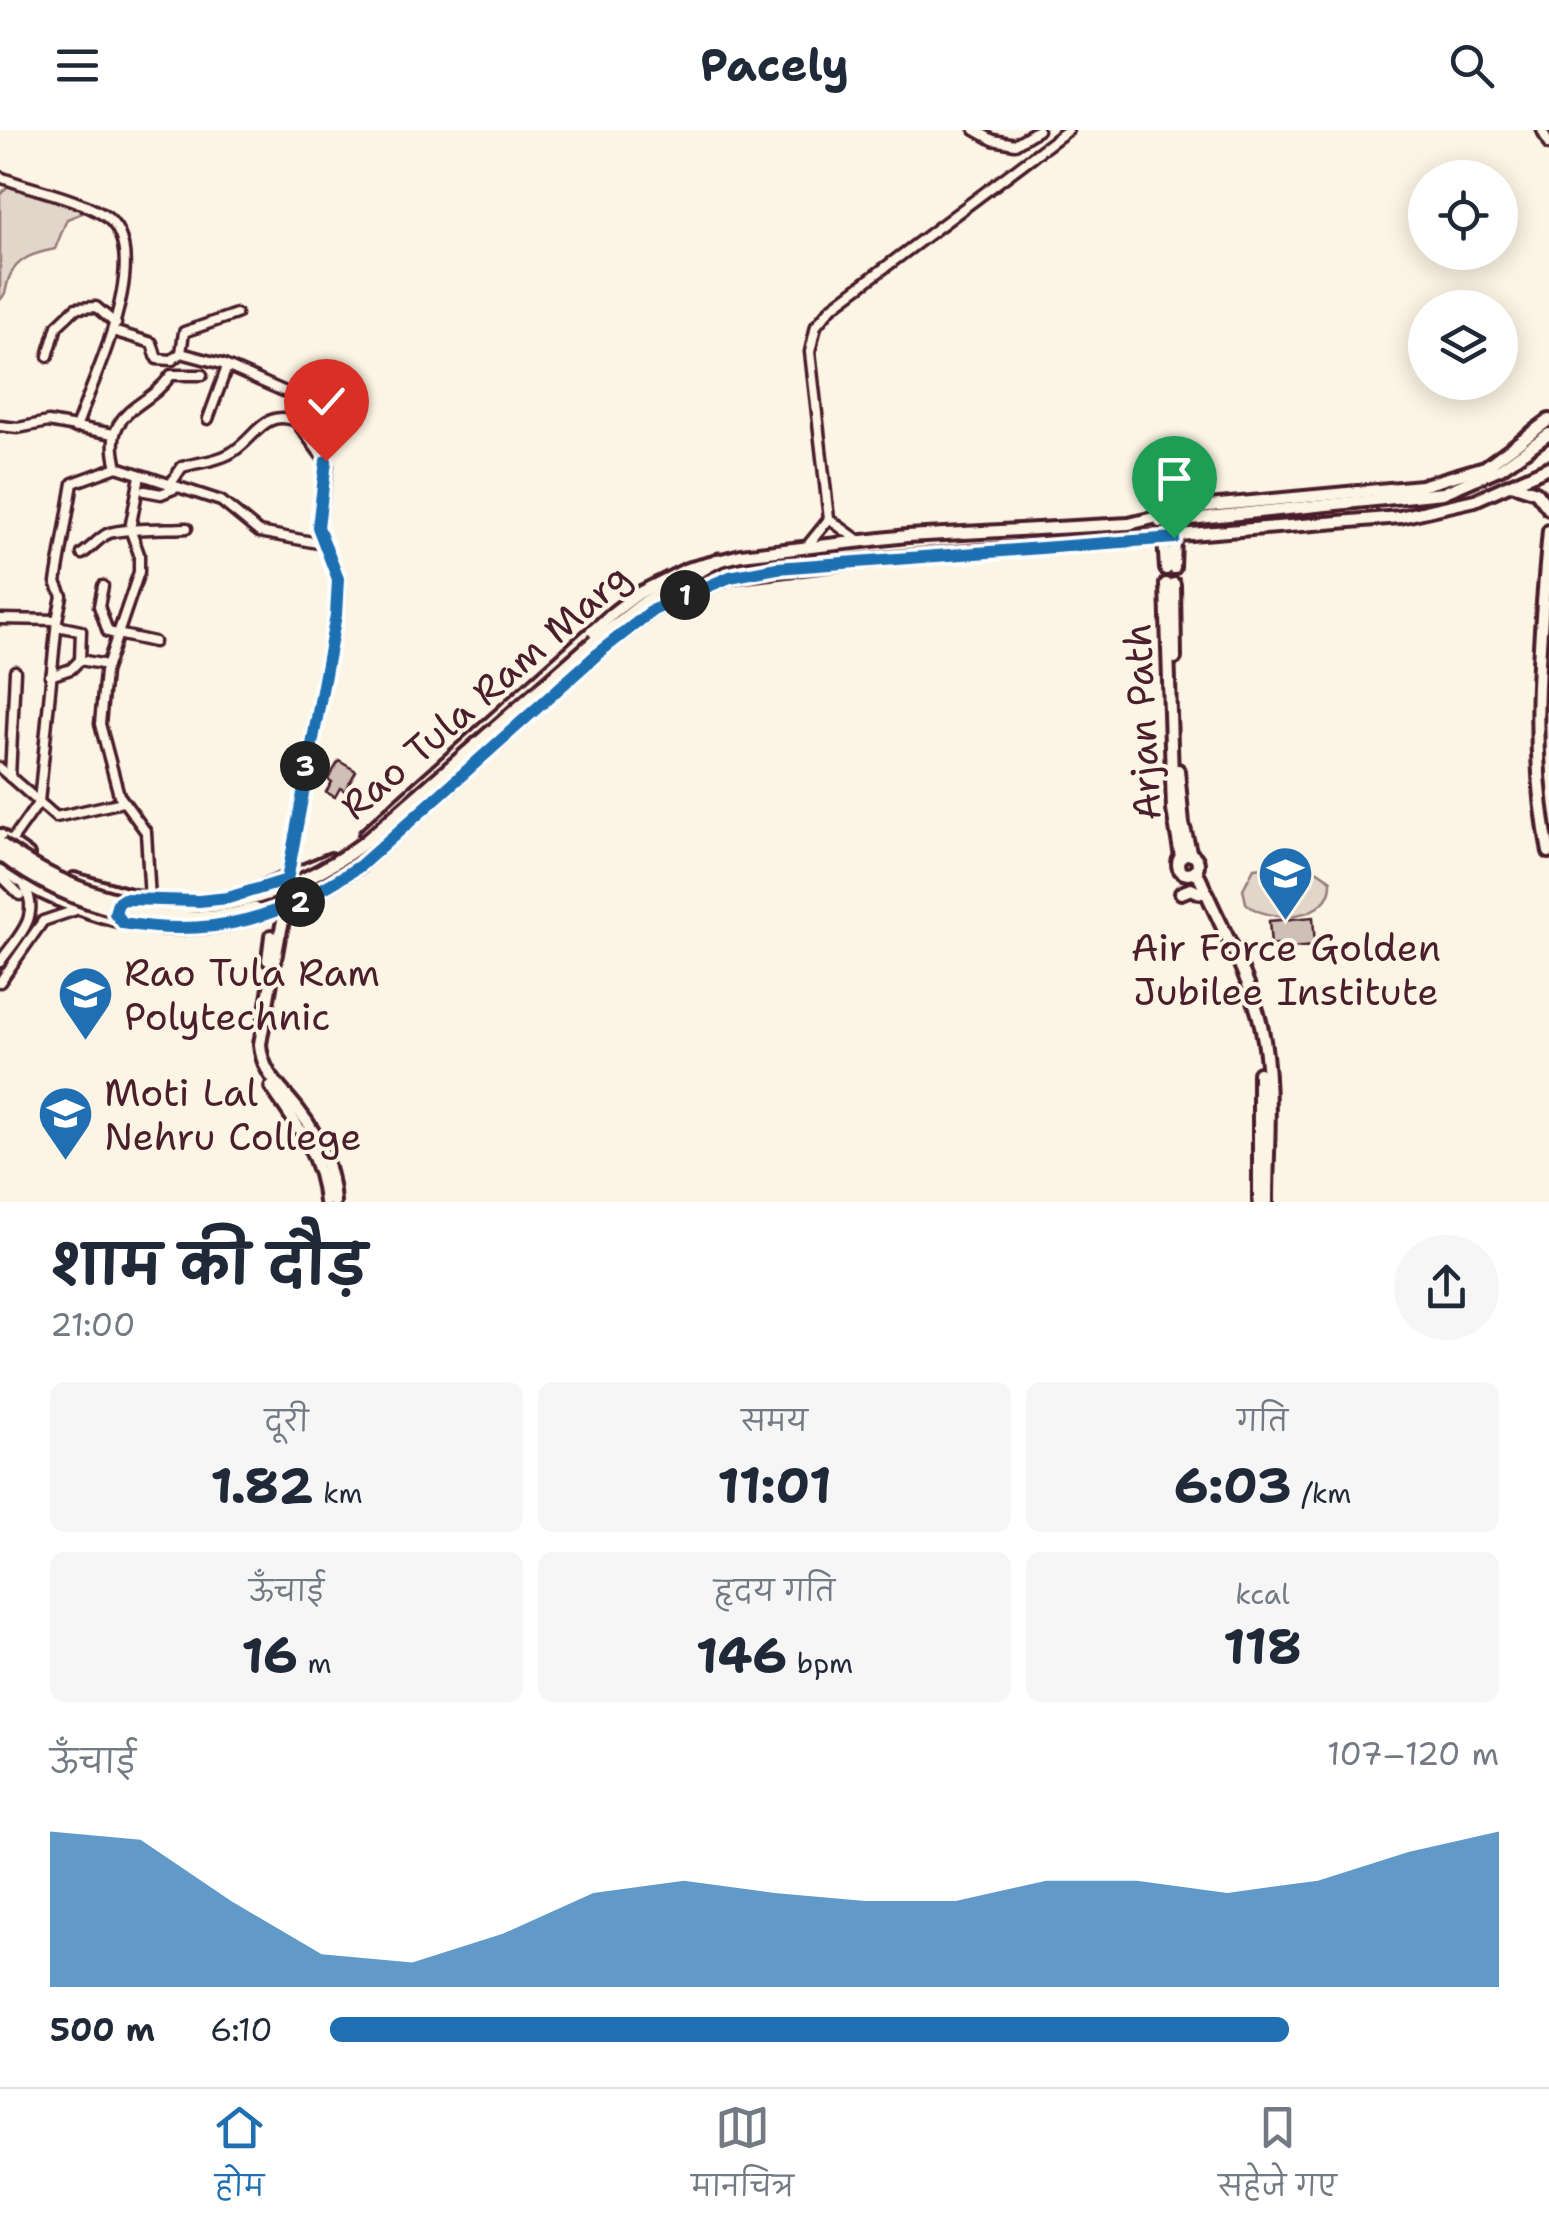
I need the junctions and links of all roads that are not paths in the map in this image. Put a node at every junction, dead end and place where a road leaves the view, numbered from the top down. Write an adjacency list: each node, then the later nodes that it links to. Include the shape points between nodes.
1 (975, 130): 6 (street)
2 (1006, 130): 6 (street)
3 (1038, 130): 6 (street)
4 (1068, 130): 29 (street, via 816,326 810,352)
5 (1542, 130): 7 (street)
6 (1005, 143)
7 (1549, 145)
8 (0, 177): 10 (street, via 111,221 125,250)
9 (236, 314): 11 (street, via 184,332)
10 (116, 328): 11 (street, via 152,343 157,360); 12 (street, via 96,307 76,308 56,326); 19 (street)
11 (181, 353): 13 (street)
12 (48, 356)
13 (227, 367): 15 (street, via 290,394); 16 (street)
14 (202, 375): 20 (street, via 172,375 159,392 131,406)
15 (291, 418): 25 (street, via 265,420 244,446 182,467); 36 (street, via 328,465 319,523)
16 (208, 419)
17 (1549, 420): 30 (main road, Rao Tula Ram Marg, via 1485,466 1422,486 1198,507)
18 (0, 426): 19 (street, via 48,422)
19 (76, 428): 20 (street)
20 (114, 434): 22 (street)
21 (1549, 434): 30 (main road, via 1501,468 1443,493)
22 (117, 466): 24 (street); 44 (street, via 73,484 56,582 62,596)
23 (1549, 470): 26 (main road, Rao Tula Ram Marg)
24 (140, 476): 25 (street); 32 (street)
25 (175, 484): 27 (street, via 161,494); 36 (street, via 226,504 260,532)
26 (1512, 484): 28 (main road, via 1536,492); 34 (main road, Rao Tula Ram Marg, via 1400,517)
27 (145, 491)
28 (1549, 509)
29 (829, 519): 35 (street); 37 (street)
30 (1129, 524): 35 (main road, Rao Tula Ram Marg)
31 (186, 528): 32 (street)
32 (130, 529): 38 (street, via 110,532); 45 (street, via 139,572)
33 (1549, 531): 56 (main road, via 1540,724)
34 (1169, 538): 40 (main road, Arjan Path); 60 (main road, Rao Tula Ram Marg, via 777,568 712,583 653,610 602,650)
35 (858, 540): 37 (main road, Rao Tula Ram Marg)
36 (324, 544): 63 (street, via 338,579 336,615)
37 (808, 545): 39 (main road, Rao Tula Ram Marg)
38 (82, 554)
39 (719, 560): 55 (highway, bridge, via 595,641 364,843 282,890 193,908 139,905 50,878); 63 (main road, Rao Tula Ram Marg, via 663,580 614,612 360,839)
40 (1170, 569)
41 (1170, 584): 58 (main road, Arjan Path, via 1173,810)
42 (102, 586): 45 (street, via 99,606 108,632)
43 (0, 619): 44 (street)
44 (57, 623): 47 (street, via 81,631); 50 (street)
45 (116, 634): 46 (street); 48 (street)
46 (154, 642)
47 (80, 660): 48 (street); 50 (street)
48 (107, 665): 54 (street, via 100,724)
49 (14, 670): 52 (street)
50 (50, 676): 53 (street)
51 (0, 768): 52 (street)
52 (10, 777): 53 (street)
53 (39, 802): 54 (street, via 60,818); 55 (street)
54 (122, 802): 69 (street, via 146,832)
55 (3, 841): 64 (main road, Rao Tula Ram Marg)
56 (1549, 852)
57 (0, 854): 60 (highway, bridge, via 77,899 164,918 239,914)
58 (1186, 856): 61 (main road, via 1197,861); 61 (main road, via 1180,870)
59 (0, 866): 65 (main road, Rao Tula Ram Marg)
60 (360, 866): 72 (main road, Rao Tula Ram Marg)
61 (1193, 872): 67 (main road); 83 (main road, via 1232,945 1262,1032 1268,1097)
62 (0, 875): 65 (street)
63 (287, 880): 69 (main road, Rao Tula Ram Marg, via 228,898)
64 (78, 881): 68 (main road, Rao Tula Ram Marg); 70 (main road)
65 (22, 890): 70 (main road, Rao Tula Ram Marg); 75 (street, via 33,906)
66 (1181, 893): 67 (main road)
67 (1200, 893): 83 (main road, via 1258,1037)
68 (133, 897): 69 (main road, Rao Tula Ram Marg); 74 (main road, via 118,903 115,913)
69 (150, 900)
70 (68, 904): 71 (main road, Rao Tula Ram Marg)
71 (80, 908): 74 (main road, Rao Tula Ram Marg); 76 (street, via 43,920)
72 (286, 908): 73 (main road, Rao Tula Ram Marg); 77 (main road)
73 (261, 916): 74 (main road, Rao Tula Ram Marg, via 199,930); 77 (main road)
74 (123, 923)
75 (26, 925): 76 (street); 78 (street)
76 (36, 931): 79 (street)
77 (276, 935): 80 (main road, via 260,1044)
78 (0, 962)
79 (0, 982)
80 (267, 1076): 81 (main road, via 306,1139); 82 (main road, via 315,1136)
81 (325, 1202)
82 (334, 1202)
83 (1263, 1202)

